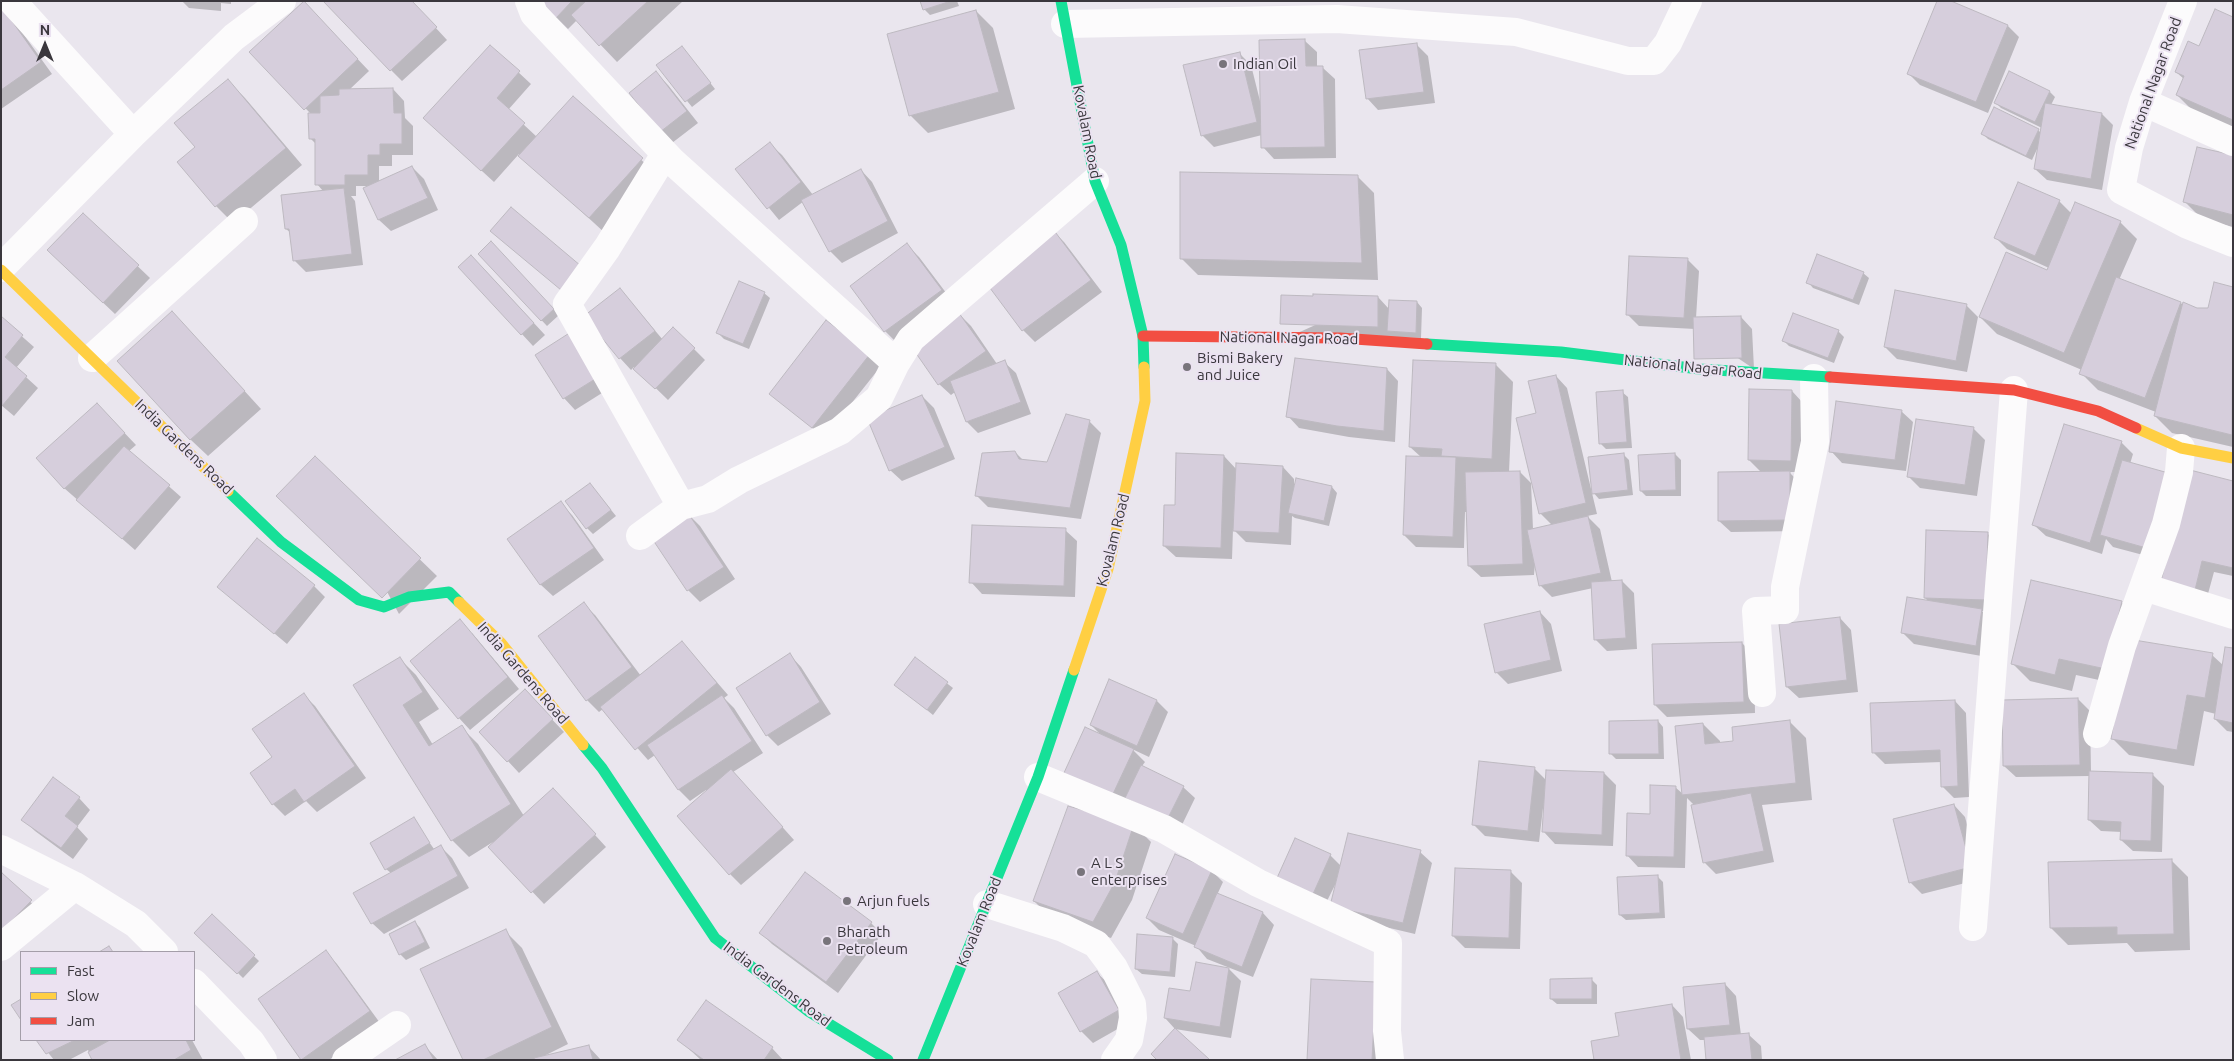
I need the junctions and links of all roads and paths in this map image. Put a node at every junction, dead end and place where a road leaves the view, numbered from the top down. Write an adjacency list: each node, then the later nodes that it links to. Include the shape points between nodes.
1 (12, 1): 8 (street)
2 (282, 1): 8 (street, via 234,38)
3 (529, 1): 10 (street, via 534,14)
4 (1688, 1): 6 (street, via 1668,43 1654,60 1628,60 1516,32 1337,20)
5 (2183, 1): 7 (street, National Nagar Road)
6 (1063, 13): 11 (street, Kovalam Road)
7 (2143, 102): 9 (street); 13 (street, National Nagar Road, via 2121,190 2188,225)
8 (133, 134): 14 (street)
9 (2233, 142)
10 (665, 154): 17 (street); 22 (street, via 607,248 567,304)
11 (1095, 180): 15 (street, Kovalam Road, via 1122,245); 17 (street, via 911,339)
12 (244, 221): 16 (street)
13 (2233, 243)
14 (1, 269): 16 (street, India Gardens Road)
15 (1143, 336): 18 (street, National Nagar Road, via 1378,340 1561,352 1699,369); 28 (street, Kovalam Road, via 1145,401 1108,569)
16 (92, 358): 39 (street, India Gardens Road, via 281,542 359,600 384,607 408,597 450,592 500,643 602,768 714,938 808,1011)
17 (896, 363): 22 (street, via 879,398 840,431 739,480 708,499)
18 (1814, 378): 19 (street, National Nagar Road); 26 (street, via 1815,442 1785,587 1785,610 1756,611)
19 (2014, 390): 20 (street, National Nagar Road, via 2098,411); 32 (street)
20 (2181, 448): 21 (street, National Nagar Road); 24 (street, via 2179,472 2166,524)
21 (2233, 458)
22 (681, 506): 23 (street)
23 (640, 536)
24 (2144, 587): 25 (street); 27 (street, via 2122,646)
25 (2233, 615)
26 (1762, 693)
27 (2097, 734)
28 (1038, 777): 31 (street, Kovalam Road); 42 (street, via 1164,829 1258,883 1388,943 1387,1031)
29 (1, 850): 30 (street)
30 (75, 886): 33 (street); 34 (street, via 136,924)
31 (987, 904): 40 (street, Kovalam Road); 41 (street, via 1063,928 1096,944 1114,968 1132,1004 1133,1018 1128,1040)
32 (1973, 927)
33 (1, 946)
34 (163, 951)
35 (195, 984): 37 (street, via 251,1042)
36 (397, 1025): 38 (street)
37 (263, 1060)
38 (346, 1060)
39 (888, 1060)
40 (923, 1060)
41 (1116, 1060)
42 (1390, 1060)

